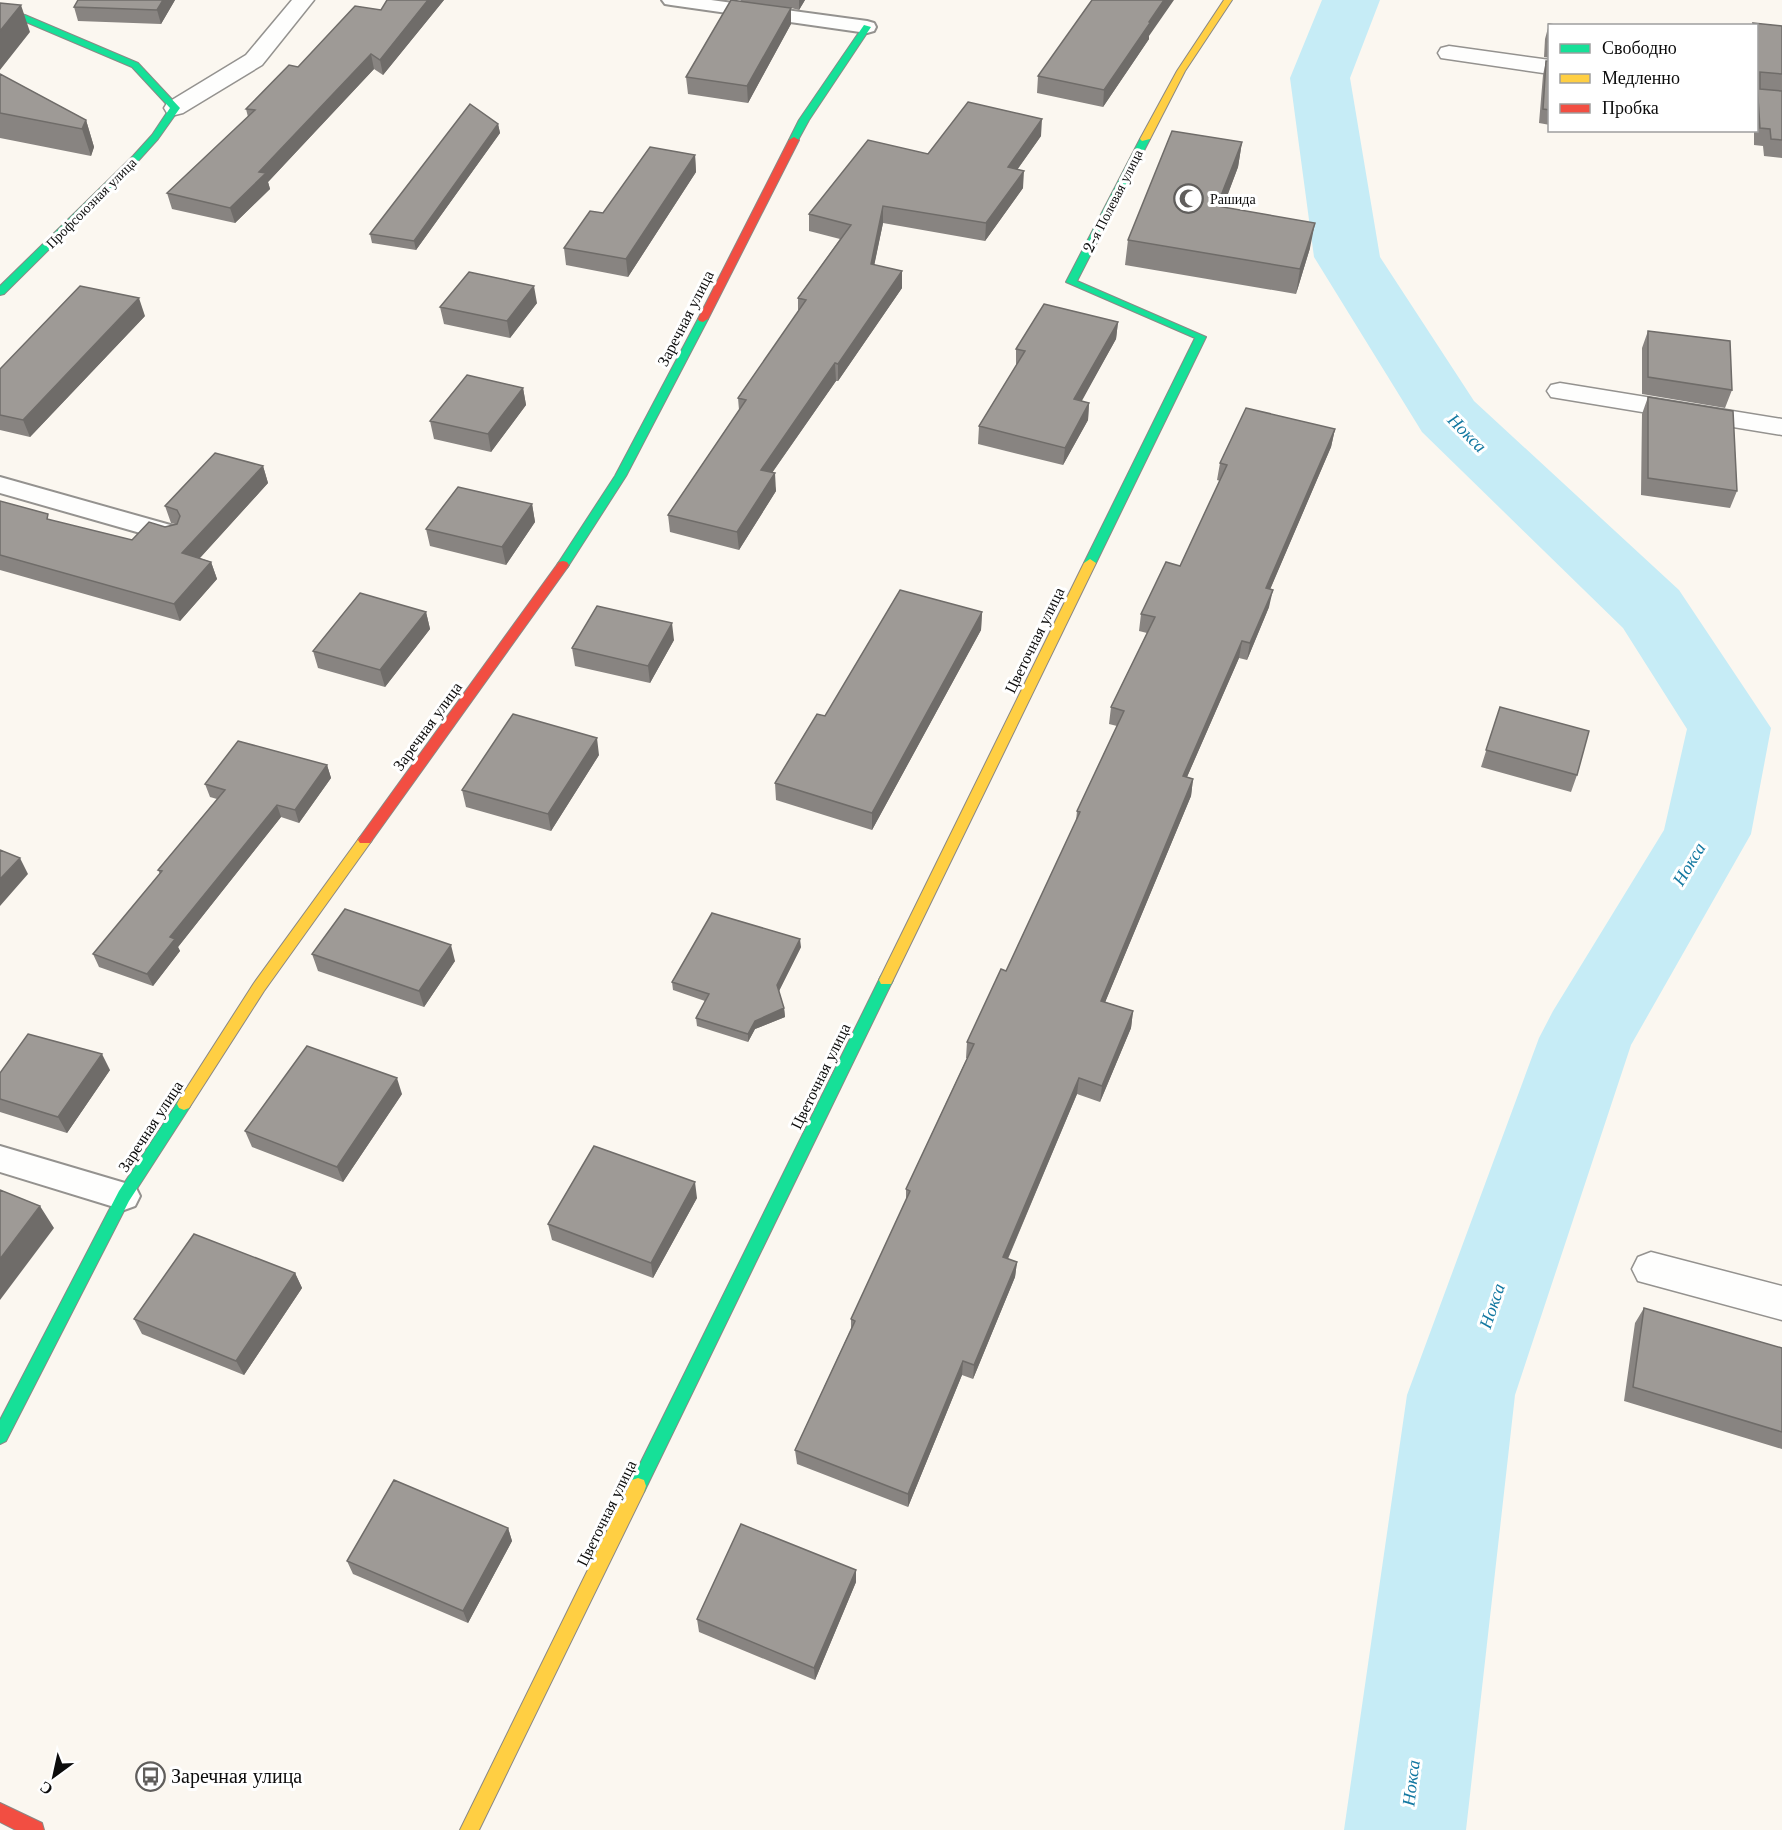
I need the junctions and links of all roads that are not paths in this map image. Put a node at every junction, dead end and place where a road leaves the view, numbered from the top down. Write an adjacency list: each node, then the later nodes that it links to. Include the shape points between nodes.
1 (303, 0): 8 (street, Профсоюзная улица, via 254,60)
2 (670, 0): 5 (lane)
3 (1228, 0): 10 (street, 2-я Полевая улица, via 1180,71 1071,282)
4 (0, 12): 8 (street, via 22,17 135,65)
5 (867, 27): 16 (street, Заречная улица, via 804,120 660,405 598,516 259,987)
6 (1449, 53): 7 (street)
7 (1548, 67)
8 (175, 108): 9 (street, Профсоюзная улица, via 136,158)
9 (0, 292)
10 (1201, 337): 22 (street, Цветочная улица)
11 (1560, 391): 12 (street)
12 (1782, 427)
13 (0, 485): 14 (lane)
14 (172, 534)
15 (0, 1159): 16 (lane)
16 (124, 1196): 19 (street, Заречная улица)
17 (1651, 1269): 18 (street)
18 (1782, 1303)
19 (0, 1436)
20 (0, 1812): 21 (street)
21 (35, 1830)
22 (469, 1830)

